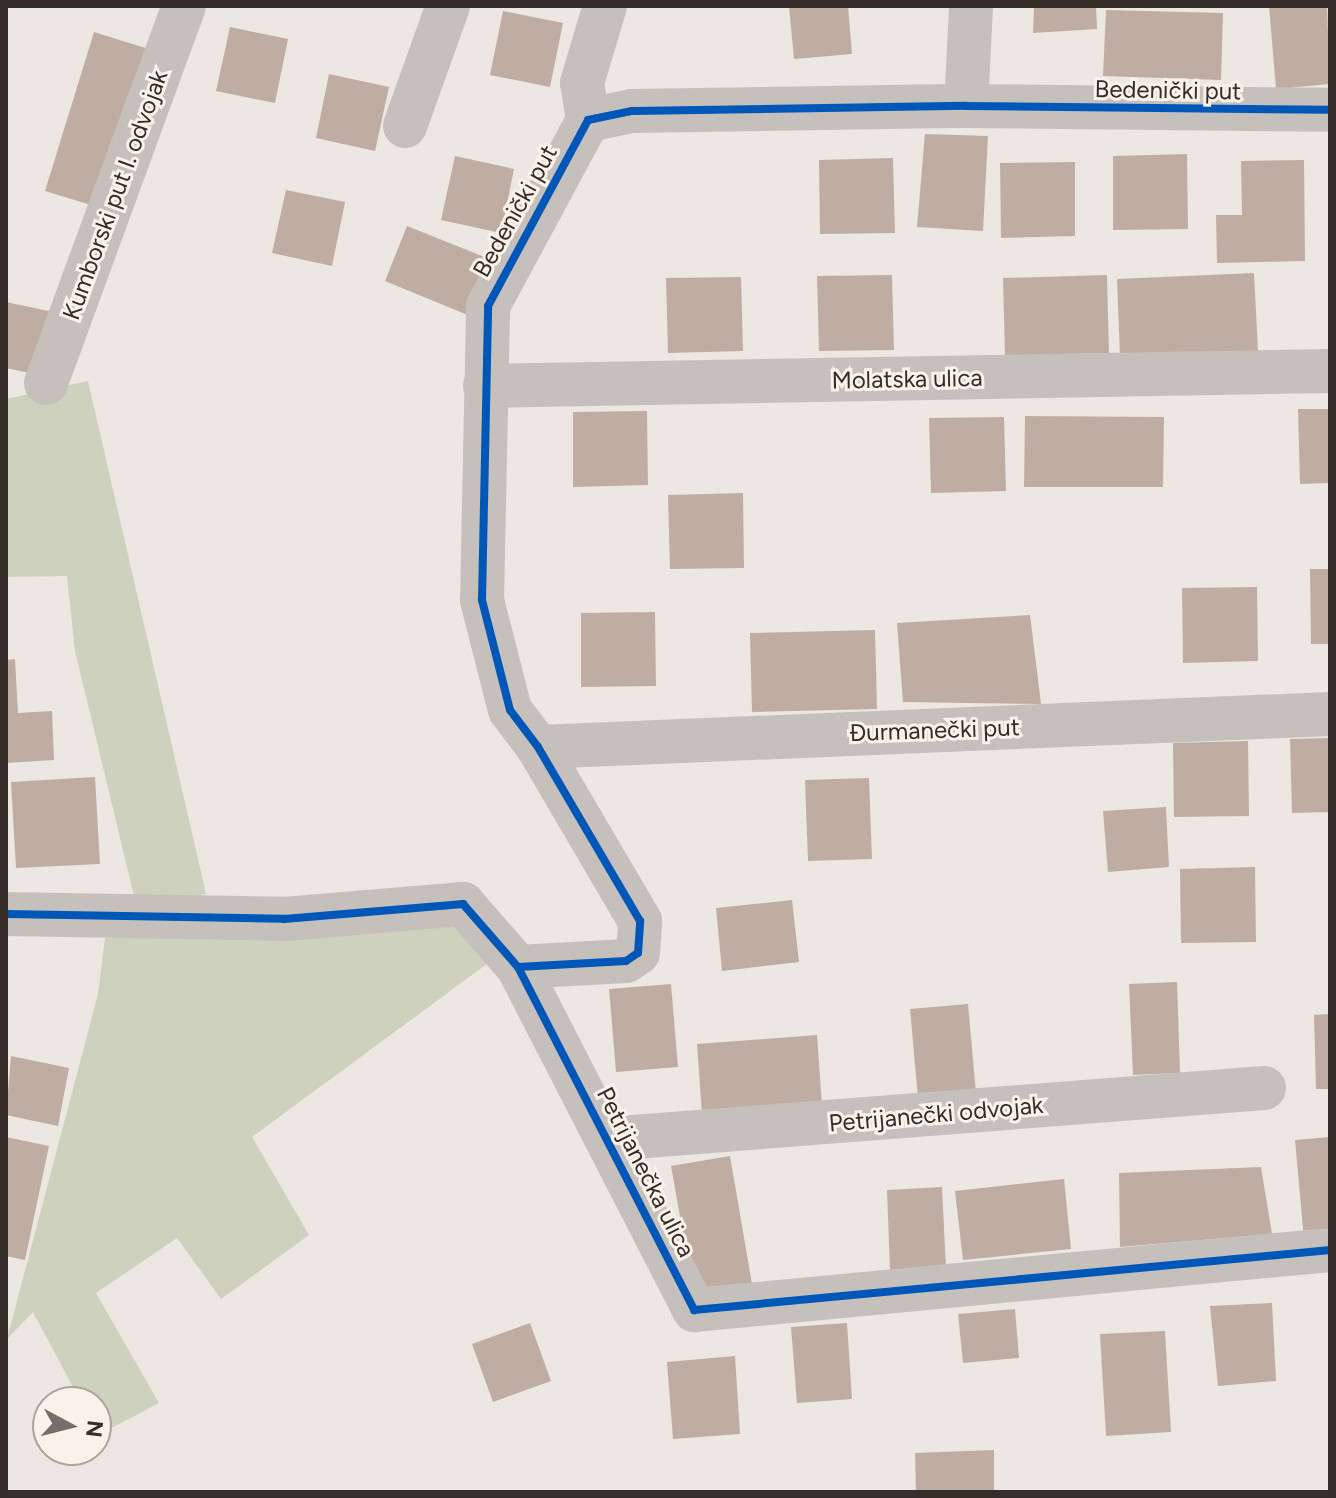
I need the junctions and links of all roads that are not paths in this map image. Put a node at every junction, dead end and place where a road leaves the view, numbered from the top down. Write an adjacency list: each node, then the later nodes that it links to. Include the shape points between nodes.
1 (184, 6): 10 (street, Kumborski put I. odvojak)
2 (448, 6): 8 (street)
3 (605, 6): 7 (street, via 582,83)
4 (971, 6): 5 (street)
5 (966, 106): 6 (street, Bedenički put); 7 (street, Bedenički put, via 632,111)
6 (1330, 110)
7 (588, 120): 11 (street, Bedenički put, via 495,285 488,306)
8 (405, 126)
9 (1330, 371): 11 (street, Molatska ulica)
10 (46, 383)
11 (485, 386): 13 (street, Bedenički put, via 482,600 510,710)
12 (1330, 714): 13 (street, Đurmanečki put)
13 (538, 747): 15 (street, Bedenički put, via 640,921 638,953 626,961)
14 (6, 914): 15 (street, Petrijanečka ulica, via 284,919 447,902 475,912)
15 (518, 967): 17 (street, Petrijanečka ulica)
16 (1264, 1088): 17 (street, Petrijanečki odvojak)
17 (608, 1139): 18 (street, Petrijanečka ulica, via 694,1310)
18 (1330, 1250)

